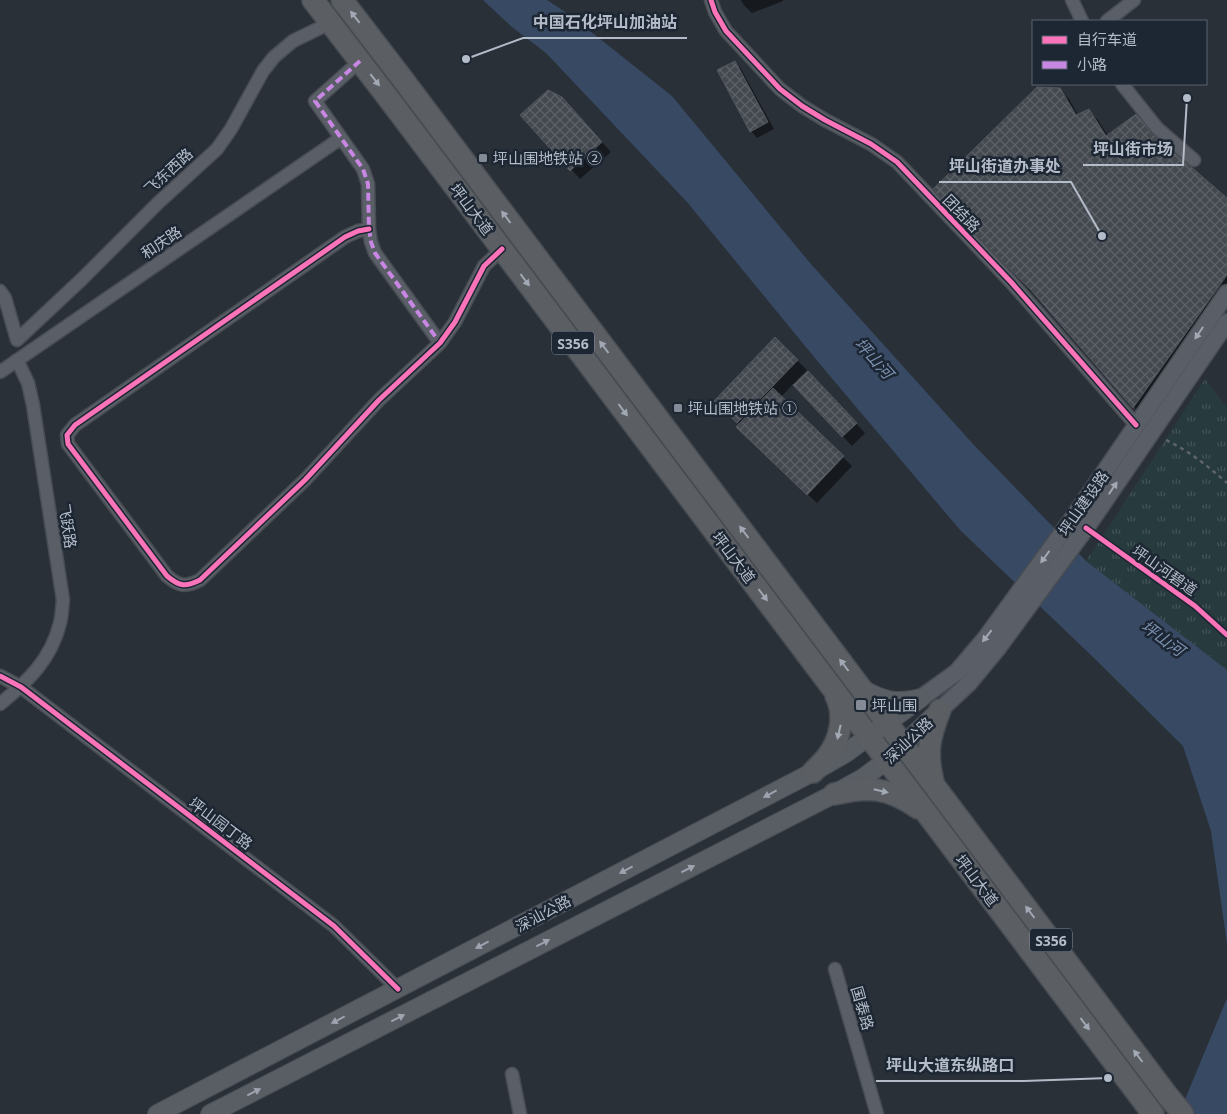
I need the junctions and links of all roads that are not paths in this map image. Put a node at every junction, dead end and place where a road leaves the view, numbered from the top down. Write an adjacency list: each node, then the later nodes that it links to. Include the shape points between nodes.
1 (313, 0): 8 (highway, 坪山大道 / S356)
2 (342, 0): 28 (highway, 坪山大道 / S356, one-way to 2)
3 (711, 0): 22 (street, 团结路, via 726,31 780,89 897,162 1011,282)
4 (1072, 0): 6 (street)
5 (1134, 0): 7 (street)
6 (1082, 20)
7 (1108, 20)
8 (330, 23): 9 (highway, 坪山大道 / S356); 15 (street, 飞东西路, via 293,41 274,57 262,71 231,129 217,148 17,340)
9 (360, 61): 11 (street, via 315,101); 14 (highway, 坪山大道 / S356, one-way to 14)
10 (1123, 85): 12 (street, via 1156,128)
11 (341, 138): 13 (street, via 363,169 368,184); 20 (street, 和庆路)
12 (1194, 160)
13 (369, 229): 19 (street, via 375,253); 19 (street, via 345,237 75,425 67,435 68,444 167,576 176,583 189,585 200,580 305,480 379,400)
14 (502, 249): 19 (street, via 484,266 455,322); 26 (highway, 坪山大道 / S356, one-way to 26)
15 (0, 291)
16 (1227, 293): 17 (street, 坪山建设路)
17 (1222, 313): 22 (street, 坪山建设路, one-way to 22)
18 (1227, 322): 23 (street, 坪山建设路, one-way to 18)
19 (440, 342)
20 (17, 360): 21 (street, 和庆路); 27 (street, 飞跃路, via 28,383 33,405 62,600 61,622 54,642 41,665)
21 (0, 372)
22 (1136, 425): 23 (street, 坪山建设路)
23 (1080, 523): 24 (street, 坪山建设路)
24 (1022, 602): 29 (street, 坪山建设路, one-way to 29, via 984,639 957,672); 31 (street, 坪山建设路, via 997,649 969,683)
25 (0, 676): 27 (street, 坪山园丁路)
26 (831, 686): 33 (highway, 坪山大道 / S356); 36 (highway, one-way to 36, via 838,700 840,727 836,743)
27 (20, 687): 30 (street, 飞跃路); 41 (street, 坪山园丁路, via 334,926)
28 (862, 689): 29 (main road, via 893,701); 32 (highway, 坪山大道 / S356)
29 (921, 698): 32 (main road, 深汕公路)
30 (0, 704)
31 (940, 710): 34 (main road, 深汕公路); 37 (highway, via 929,746)
32 (888, 723): 33 (main road, 深汕公路); 34 (highway, 坪山大道 / S356)
33 (870, 737): 35 (highway, 坪山大道 / S356); 36 (main road, 深汕公路)
34 (904, 745): 35 (main road, 深汕公路); 37 (highway, 坪山大道 / S356)
35 (887, 760): 38 (main road, 深汕公路); 39 (highway, 坪山大道 / S356)
36 (813, 772): 41 (main road, 深汕公路, one-way to 41)
37 (934, 785): 48 (highway, 坪山大道 / S356, one-way to 37)
38 (834, 794): 39 (highway, one-way to 39, via 872,789 889,792 905,799); 44 (main road, 深汕公路, one-way to 38)
39 (932, 820): 47 (highway, 坪山大道 / S356, one-way to 47)
40 (835, 968): 46 (street, 国泰路)
41 (398, 989): 43 (main road, 深汕公路, one-way to 43)
42 (512, 1074): 45 (street)
43 (157, 1114)
44 (210, 1114)
45 (520, 1114)
46 (877, 1114)
47 (1153, 1114)
48 (1183, 1114)

